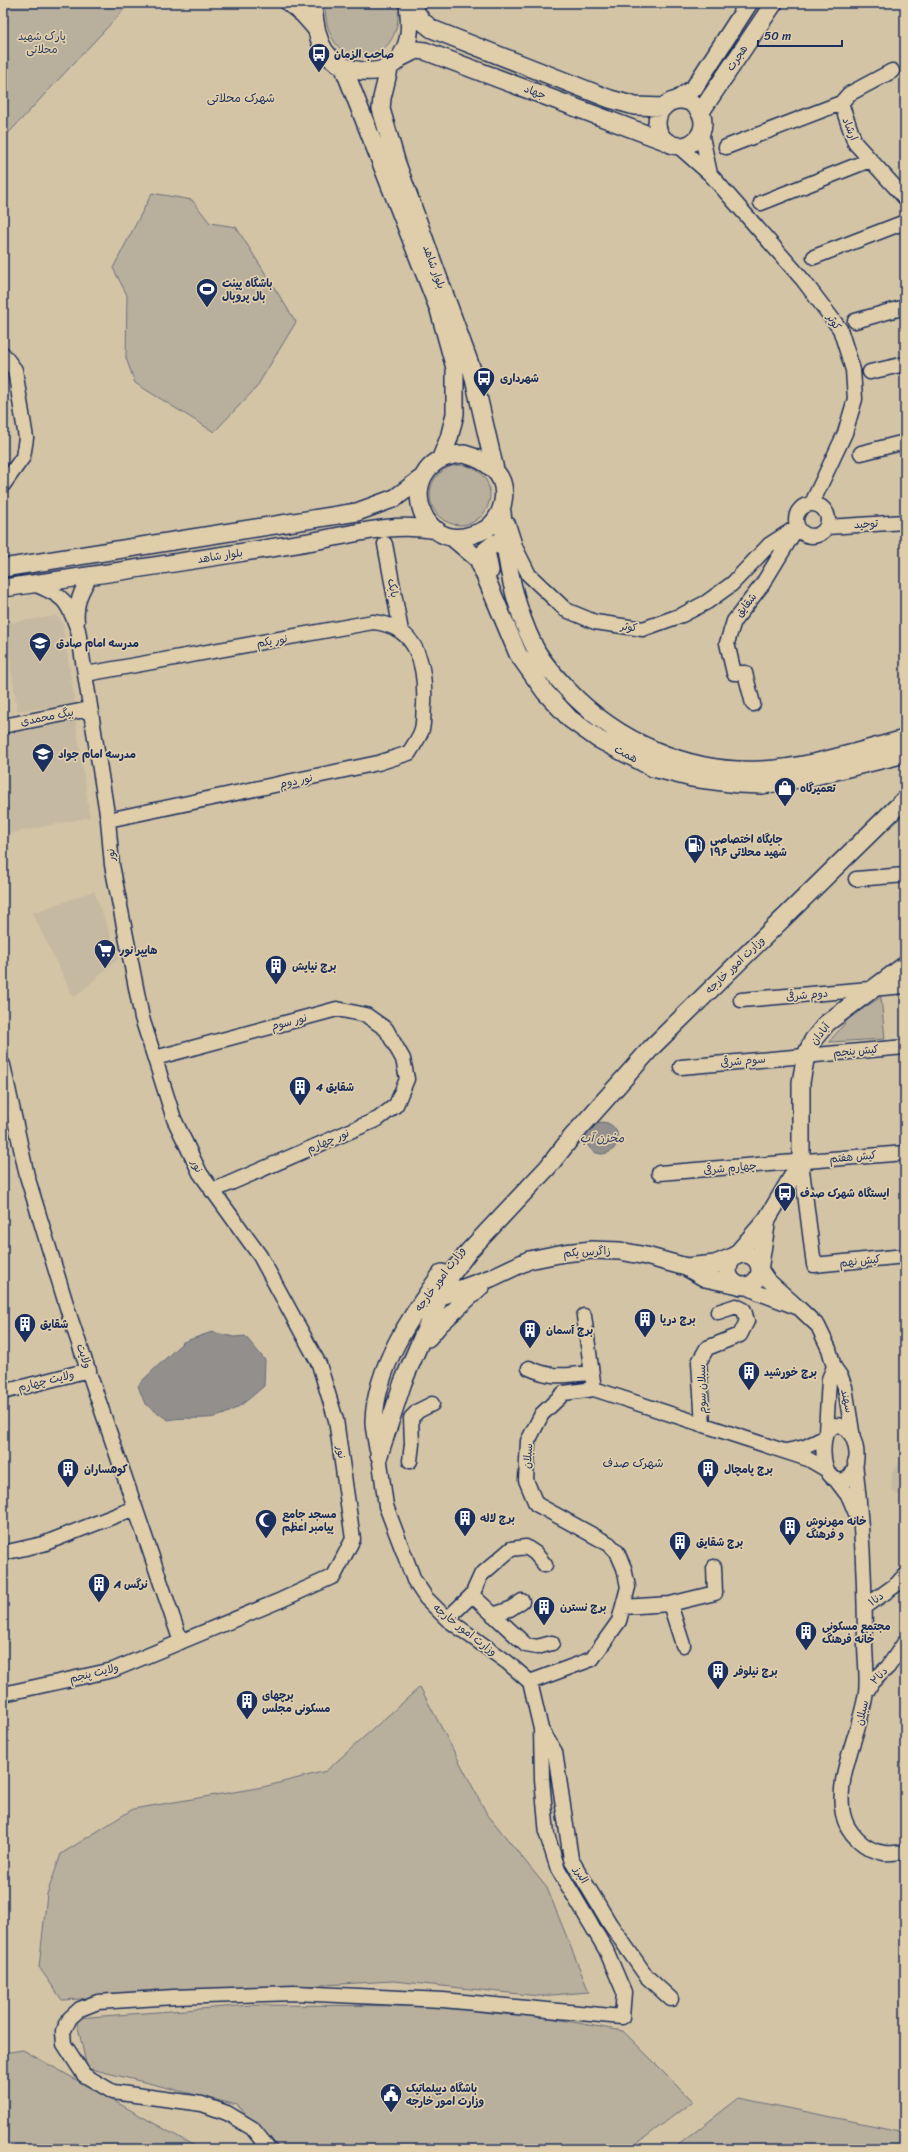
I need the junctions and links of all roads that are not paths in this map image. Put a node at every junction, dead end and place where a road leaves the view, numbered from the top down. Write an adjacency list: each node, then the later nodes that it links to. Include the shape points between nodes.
1 (287, 3): 6 (street)
2 (313, 3): 6 (main road)
3 (409, 3): 7 (main road, بلوار شاهد, via 409,39); 11 (main road, جهاد, via 422,21 432,29 610,99 635,106)
4 (749, 3): 11 (main road, هجرت, via 694,88)
5 (774, 3): 12 (main road, هجرت)
6 (318, 33): 8 (main road, via 328,56)
7 (395, 61): 8 (main road, جهاد, via 365,73); 14 (main road, جهاد, via 416,50 425,51); 30 (main road, بلوار شاهد, via 382,98 381,109 397,164 472,370)
8 (343, 66): 29 (main road, بلوار شاهد, via 439,310 455,368 455,414)
9 (892, 71): 10 (street, ارشاد, via 849,94)
10 (840, 103): 15 (street); 16 (street, ارشاد, via 855,143)
11 (670, 104): 12 (main road, via 691,103); 14 (main road, via 660,112 658,126 664,139)
12 (700, 113): 13 (main road, via 703,119)
13 (701, 132): 14 (main road, via 691,143); 17 (street, کوثر)
14 (674, 144): 17 (street, کوثر)
15 (726, 147)
16 (870, 160): 18 (street, ارشاد); 19 (street)
17 (710, 174): 33 (street, کوثر, via 802,280 840,329 852,370 855,399 851,416)
18 (905, 198)
19 (761, 203)
20 (905, 222): 21 (street)
21 (814, 257)
22 (905, 307): 23 (street)
23 (855, 321)
24 (3, 354): 32 (street, via 15,370 26,438 22,457)
25 (905, 364): 26 (street)
26 (870, 372)
27 (905, 442): 28 (street)
28 (861, 453)
29 (441, 458): 30 (main road, via 464,454 475,457); 31 (main road)
30 (495, 470): 34 (main road, via 502,484)
31 (422, 476): 38 (main road, via 418,488 418,501 428,523); 42 (main road, بلوار شاهد, via 395,498 357,512)
32 (3, 485)
33 (812, 503): 36 (street, شقایق, via 800,511 796,520); 37 (street, via 826,511 829,521)
34 (503, 504): 36 (street, کوثر, via 516,549 529,576 566,610 594,622 628,628 643,629 657,625 707,602 732,584 769,545); 39 (main road, via 490,526 466,537); 41 (main road, همت)
35 (905, 522): 37 (street, توحید)
36 (797, 527): 37 (street, via 803,533 813,535 820,534); 51 (street, شقایق, via 762,585 734,622 727,643 734,673 745,672)
37 (827, 527)
38 (437, 530): 39 (main road); 43 (main road, بلوار شاهد, via 387,527 303,543)
39 (452, 537): 45 (main road, همت, via 478,559)
40 (385, 544): 48 (street, بابک)
41 (505, 549): 45 (main road, via 494,543 486,550 491,573); 55 (main road, همت, via 509,575 522,620 534,647 556,678 584,707 620,734 659,753 703,766 735,770 760,770)
42 (3, 568)
43 (91, 575): 44 (main road, بلوار شاهد); 47 (street, via 78,597)
44 (34, 584): 46 (main road, بلوار شاهد); 47 (street, نور, via 64,598)
45 (490, 584): 55 (main road, همت, via 518,654 545,692 570,719 598,739 653,768 692,778 762,785 811,777)
46 (3, 588)
47 (78, 630): 49 (street, نور)
48 (401, 631): 49 (street, نور یکم, via 386,624 373,622); 50 (street, نور یکم, via 412,642 422,664)
49 (86, 674): 52 (street, نور)
50 (424, 681): 58 (street, نور دوم, via 422,729 409,753 378,763)
51 (753, 704)
52 (90, 709): 53 (street, بیگ محمدی); 58 (street, نور)
53 (3, 726)
54 (905, 740): 55 (main road, همت)
55 (861, 758): 56 (main road, همت)
56 (901, 758)
57 (905, 799): 72 (main road, وزارت امور خارجه, via 652,1047)
58 (108, 820): 67 (street, نور, via 112,865 139,1003)
59 (905, 875): 60 (street)
60 (856, 879)
61 (905, 965): 63 (main road, آبادان)
62 (905, 986): 63 (street, دوم شرقی)
63 (872, 989): 64 (street, دوم شرقی); 66 (main road, آبادان, via 827,1023 813,1040)
64 (741, 1000)
65 (905, 1047): 66 (street, کیش پنجم)
66 (806, 1055): 70 (street, سوم شرقی); 74 (main road, آبادان, via 801,1082)
67 (155, 1058): 68 (street, نور سوم, via 337,1009 366,1015 386,1029); 76 (street, نور, via 174,1119)
68 (403, 1059): 76 (street, نور چهارم, via 407,1079 396,1105 378,1119)
69 (3, 1065): 71 (street, ولایت)
70 (681, 1067)
71 (6, 1092): 94 (street, ولایت, via 27,1176)
72 (571, 1138): 78 (main road, وزارت امور خارجه, via 548,1167); 88 (main road, وزارت امور خارجه, via 456,1254)
73 (905, 1153): 74 (street, کیش هفتم)
74 (801, 1162): 75 (street, چهارم شرقی); 77 (main road); 81 (street, آبادان)
75 (659, 1173)
76 (212, 1192): 122 (street, نور, via 260,1256 319,1364 336,1420 353,1539 334,1576)
77 (767, 1219): 79 (main road); 83 (main road)
78 (468, 1252): 84 (main road, via 464,1267 466,1273 471,1278); 86 (main road, وزارت امور خارجه)
79 (735, 1256): 82 (main road, زاگرس یکم, via 715,1264); 83 (main road, via 741,1253 752,1255); 85 (main road, via 731,1260 728,1272 734,1282)
80 (905, 1256): 81 (street, کیش نهم)
81 (814, 1265)
82 (686, 1267): 84 (main road, زاگرس یکم, via 620,1251 592,1250 564,1252 529,1260); 85 (main road, زاگرس یکم, via 705,1278)
83 (760, 1267): 85 (main road, via 756,1281); 87 (street, سهند, via 768,1280)
84 (490, 1278): 86 (main road); 91 (main road, via 440,1324)
85 (742, 1286): 87 (street, سهند)
86 (440, 1296): 88 (main road); 91 (main road, وزارت امور خارجه)
87 (799, 1308): 92 (street, سهند, via 818,1326)
88 (417, 1309): 95 (main road, وزارت امور خارجه)
89 (718, 1312): 101 (street, سبلان سوم, via 736,1306 744,1310 747,1321 740,1335 707,1348 699,1362)
90 (584, 1316): 96 (street)
91 (418, 1350): 97 (main road, وزارت امور خارجه)
92 (834, 1367): 102 (street, سهند, via 829,1379); 103 (street, سهند, via 845,1387)
93 (530, 1368): 96 (street, via 554,1376)
94 (89, 1370): 99 (street, ولایت چهارم); 109 (street, ولایت)
95 (383, 1372): 97 (main road, via 387,1385 392,1387); 105 (main road, وزارت امور خارجه, via 374,1421)
96 (590, 1373): 98 (street)
97 (403, 1382): 105 (main road, وزارت امور خارجه)
98 (594, 1389): 101 (street, سبلان); 118 (street, سبلان, via 564,1393 542,1414 528,1441 526,1480 536,1504 609,1544 617,1552 628,1587)
99 (3, 1392)
100 (432, 1404): 106 (street, via 411,1418)
101 (703, 1425): 104 (street, سبلان)
102 (825, 1435): 103 (street, via 835,1425 842,1425 848,1428); 104 (street, via 805,1448); 108 (street, سهند)
103 (854, 1438): 107 (street, سهند)
104 (784, 1452): 108 (street, سبلان, via 808,1459)
105 (379, 1455): 121 (street, وزارت امور خارجه, via 386,1506 414,1580 426,1598)
106 (410, 1461)
107 (856, 1462): 108 (street, via 849,1478 842,1481); 110 (street, سبلان)
108 (832, 1475): 110 (street, سبلان, via 849,1497)
109 (136, 1508): 111 (street, via 43,1544); 122 (street, ولایت)
110 (862, 1529): 119 (street, سبلان)
111 (3, 1553)
112 (545, 1565): 115 (street, via 526,1547 511,1549 481,1575)
113 (714, 1567): 117 (street, via 715,1593)
114 (905, 1575): 119 (street, دنا۱, via 897,1584)
115 (472, 1595): 120 (street); 121 (street)
116 (522, 1601): 120 (street)
117 (670, 1604): 118 (street); 125 (street)
118 (623, 1607): 126 (street, سبلان, via 620,1621 592,1659)
119 (865, 1607): 127 (street, سبلان)
120 (493, 1615): 124 (street, via 526,1645 537,1647)
121 (447, 1619): 126 (street, وزارت امور خارجه, via 507,1662)
122 (181, 1642): 128 (street, ولایت پنجم, via 113,1670)
123 (905, 1642): 127 (street, دنا۲, via 888,1668 872,1682)
124 (552, 1643)
125 (683, 1645)
126 (530, 1682): 129 (street)
127 (867, 1691): 130 (street, سبلان, via 845,1773 843,1814 850,1833 861,1844 884,1853)
128 (3, 1694)
129 (541, 1729): 131 (street, البرز, via 554,1752 571,1858 610,1924 647,1978); 132 (street, via 542,1779 548,1834 558,1869 606,1950 624,1992 622,2017 443,2000 295,1993 98,2002 80,2009 70,2018 63,2032 64,2044 84,2075 113,2092 202,2104 226,2113 252,2128)
130 (905, 1852)
131 (671, 2000)
132 (269, 2149)

